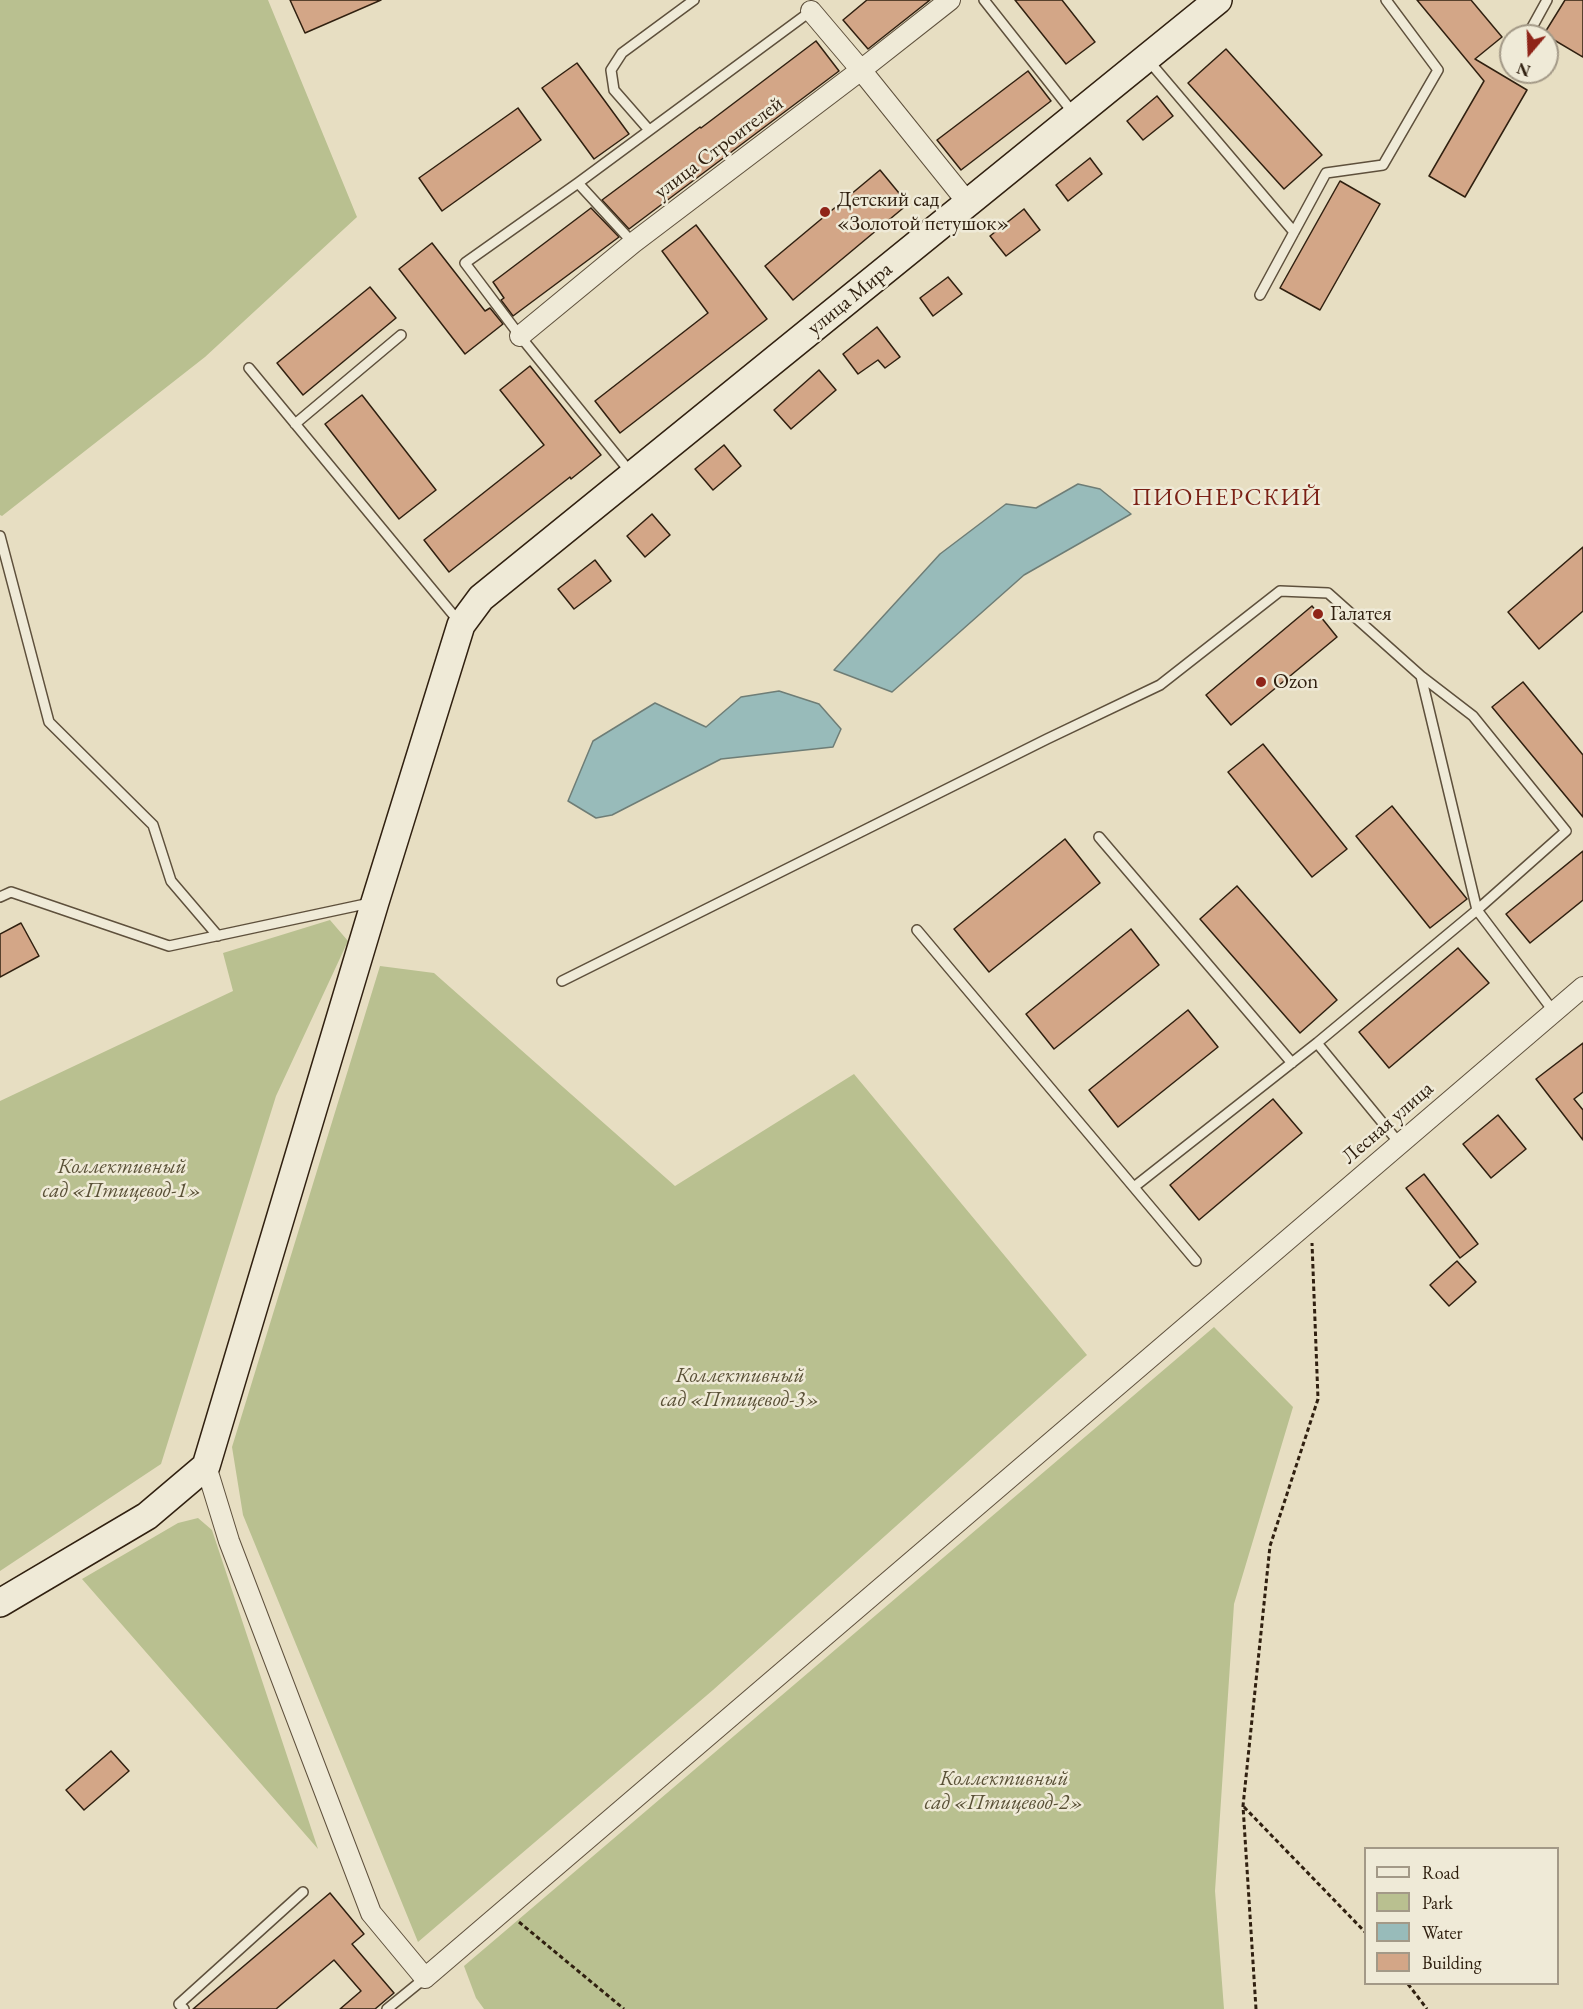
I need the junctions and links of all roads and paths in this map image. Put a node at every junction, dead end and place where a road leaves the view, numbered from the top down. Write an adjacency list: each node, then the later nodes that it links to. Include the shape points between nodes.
1 (694, 0): 12 (lane, via 622,53 611,70 614,90)
2 (950, 0): 10 (street, улица Строителей)
3 (984, 0): 11 (lane)
4 (1218, 0): 9 (street, улица Мира)
5 (1386, 0): 15 (lane, via 1438,70 1383,165 1326,172)
6 (1547, 0): 8 (lane)
7 (811, 11): 10 (street); 12 (lane)
8 (1534, 24)
9 (1146, 58): 11 (street, улица Мира); 15 (lane)
10 (861, 70): 14 (street); 16 (street, улица Строителей)
11 (1075, 116): 14 (street, улица Мира)
12 (649, 130): 13 (lane)
13 (578, 183): 16 (lane); 19 (lane, via 465,263)
14 (968, 203): 22 (street, улица Мира)
15 (1294, 232): 17 (lane)
16 (633, 243): 19 (street, улица Строителей)
17 (1260, 295)
18 (401, 335): 21 (lane)
19 (520, 336): 22 (lane)
20 (249, 368): 21 (lane)
21 (295, 424): 24 (lane)
22 (633, 474): 24 (street, улица Мира, via 481,598)
23 (0, 536): 33 (lane, via 48,722 153,825 171,881)
24 (461, 625): 30 (street, улица Мира)
25 (1421, 676): 31 (lane); 31 (lane, via 1473,716 1566,831); 34 (lane, via 1328,593 1280,591 1160,685)
26 (1099, 837): 38 (lane)
27 (0, 888): 28 (lane)
28 (11, 892): 29 (lane); 33 (lane, via 169,946)
29 (0, 897)
30 (375, 902): 33 (lane); 43 (street, улица Мира)
31 (1477, 910): 36 (lane); 37 (lane)
32 (917, 930): 40 (lane)
33 (218, 936)
34 (562, 981)
35 (1583, 987): 36 (street, Лесная улица)
36 (1554, 1012): 39 (street, Лесная улица)
37 (1317, 1043): 38 (lane); 39 (lane)
38 (1292, 1063): 40 (lane)
39 (1400, 1144): 41 (street, Лесная улица)
40 (1134, 1187): 42 (lane)
41 (1311, 1220): 45 (path, via 1318,1399 1270,1546); 47 (street, Лесная улица)
42 (1196, 1261)
43 (206, 1466): 44 (street, via 147,1516); 49 (street, via 229,1541 371,1912)
44 (0, 1603)
45 (1243, 1806): 48 (path); 54 (path)
46 (303, 1892): 51 (lane, via 179,2004)
47 (504, 1910): 49 (street, Лесная улица); 53 (path)
48 (1364, 1932)
49 (425, 1978): 52 (lane)
50 (1409, 1985): 55 (path)
51 (184, 2009)
52 (387, 2009)
53 (624, 2009)
54 (1256, 2009)
55 (1427, 2009)

